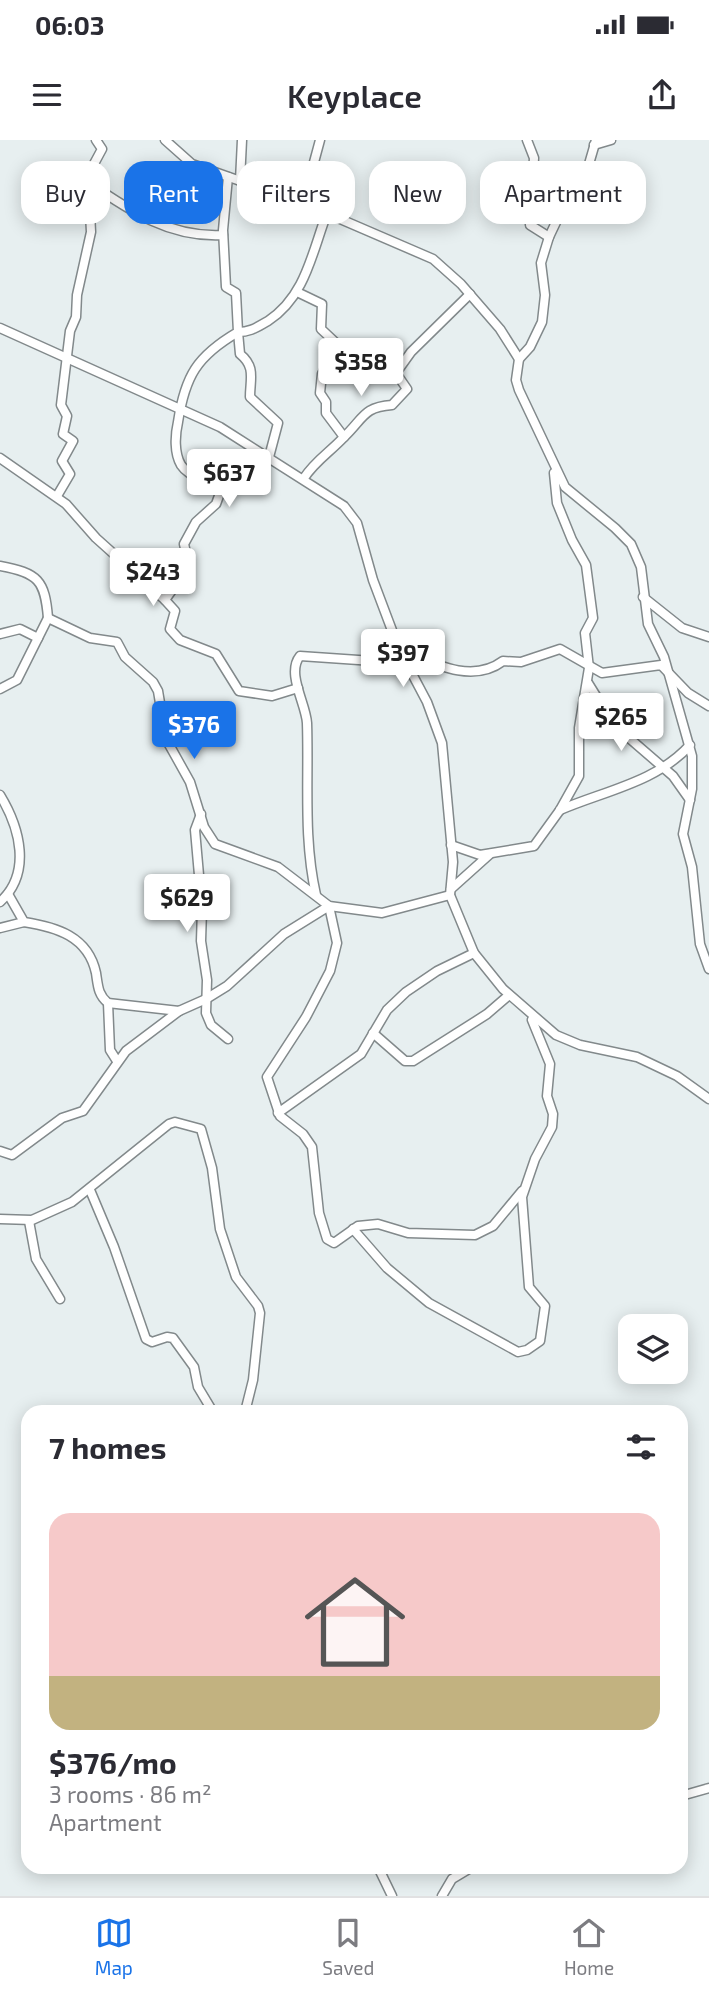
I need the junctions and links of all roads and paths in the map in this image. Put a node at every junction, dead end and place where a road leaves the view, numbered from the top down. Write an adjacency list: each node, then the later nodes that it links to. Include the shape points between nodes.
1 (96, 140): 8 (street, via 102,149)
2 (165, 140): 11 (street, via 192,164)
3 (242, 140): 9 (street)
4 (320, 140): 10 (street)
5 (527, 140): 18 (street, via 534,158 530,225)
6 (611, 140): 7 (street)
7 (595, 143): 18 (street, via 582,188)
8 (95, 161)
9 (241, 161)
10 (314, 161)
11 (228, 177): 12 (street); 17 (street)
12 (237, 180)
13 (110, 196): 17 (street, via 154,224 198,235)
14 (91, 224): 24 (street)
15 (324, 224): 19 (street)
16 (353, 224): 20 (street, via 430,257)
17 (223, 235): 22 (street, via 226,288 236,293)
18 (549, 237): 25 (street, via 541,263 542,322)
19 (298, 292): 22 (street, via 283,311 252,331); 23 (street, via 322,304 321,329)
20 (471, 294): 25 (street); 26 (street, via 411,352)
21 (0, 328): 24 (street)
22 (238, 332): 27 (street, via 213,347 192,371); 29 (street, via 240,354 252,370 250,397 278,424)
23 (337, 344): 26 (street); 28 (street, via 322,374 320,393 326,413)
24 (67, 358): 27 (street); 33 (street, via 61,405 68,416 63,434 73,441 62,460 70,474)
25 (519, 359): 31 (street, via 519,390)
26 (397, 373): 28 (street, via 407,389 393,405 377,405 365,413)
27 (180, 409): 29 (street); 36 (street, via 176,440 180,464 220,493 184,544 189,566)
28 (344, 437): 32 (street)
29 (270, 457): 32 (street)
30 (0, 458): 33 (street)
31 (554, 467): 35 (street, via 571,494 631,544 642,567); 42 (street, via 557,503 588,575 593,618 584,634)
32 (304, 478): 41 (street, via 344,506 357,523)
33 (57, 496): 36 (street)
34 (0, 566): 37 (street, via 36,578 47,596)
35 (643, 597): 39 (street, via 682,628); 43 (street, via 650,632)
36 (165, 600): 45 (street, via 175,611 170,629 180,640 216,654 239,691 272,696)
37 (48, 618): 40 (street); 53 (street, via 90,638 118,643 125,657 153,682 166,739 192,786)
38 (0, 634): 40 (street, via 20,629)
39 (709, 637)
40 (38, 638): 46 (street, via 17,680)
41 (399, 649): 42 (street, via 467,672 560,649); 45 (street, via 373,661 300,656 296,663); 54 (street, via 442,743)
42 (589, 668): 43 (street, via 609,673 656,664); 44 (street)
43 (668, 669): 47 (street, via 688,693); 48 (street)
44 (588, 683): 49 (street, via 622,735); 52 (street, via 579,728 579,776)
45 (298, 688): 58 (street, via 307,722 305,786)
46 (0, 689)
47 (709, 706)
48 (690, 745): 49 (street); 51 (street)
49 (663, 768): 51 (street); 52 (street)
50 (0, 795): 57 (street, via 22,858)
51 (690, 800): 64 (street, via 683,834 692,867 699,938)
52 (560, 810): 55 (street, via 534,846)
53 (201, 814): 58 (street, via 215,844 278,867); 66 (street, via 195,830)
54 (451, 845): 55 (street, via 474,854); 56 (street)
55 (490, 854): 56 (street)
56 (450, 892): 60 (street, via 382,913); 63 (street)
57 (8, 894): 59 (street); 61 (street)
58 (316, 895): 60 (street)
59 (0, 902)
60 (329, 906): 66 (street, via 284,934); 74 (street, via 337,943 330,971 267,1077)
61 (24, 922): 62 (street); 67 (street, via 46,924 77,942 92,960 99,993)
62 (0, 928)
63 (474, 953): 65 (street); 70 (street, via 406,992 387,1010)
64 (709, 969)
65 (509, 995): 69 (street); 70 (street, via 413,1061 405,1061)
66 (206, 999): 68 (street); 71 (street, via 209,1022)
67 (108, 1003): 68 (street); 72 (street, via 110,1050)
68 (179, 1011): 72 (street)
69 (529, 1015): 73 (street, via 561,1039 636,1057 677,1076); 77 (street, via 550,1064 547,1096 553,1114 552,1127)
70 (373, 1033): 74 (street, via 361,1055)
71 (228, 1039)
72 (117, 1061): 75 (street, via 83,1111 62,1118 12,1155)
73 (709, 1099)
74 (278, 1113): 80 (street, via 312,1147 319,1213 327,1239 334,1243)
75 (0, 1151)
76 (90, 1190): 79 (street); 82 (street, via 146,1339 173,1338 194,1367 198,1387); 83 (street, via 169,1124 201,1129 212,1168 217,1220 234,1272 260,1313)
77 (522, 1191): 80 (street, via 493,1226 475,1235 408,1233 378,1224); 80 (street, via 529,1287 545,1306 541,1339 522,1352 429,1303 387,1268)
78 (0, 1219): 79 (street)
79 (29, 1221): 81 (street, via 36,1259)
80 (353, 1229)
81 (60, 1299)
82 (209, 1405)
83 (247, 1405)
84 (709, 1788): 85 (street)
85 (688, 1794)
86 (381, 1874): 88 (street)
87 (461, 1874): 89 (street)
88 (392, 1896)
89 (442, 1896)

